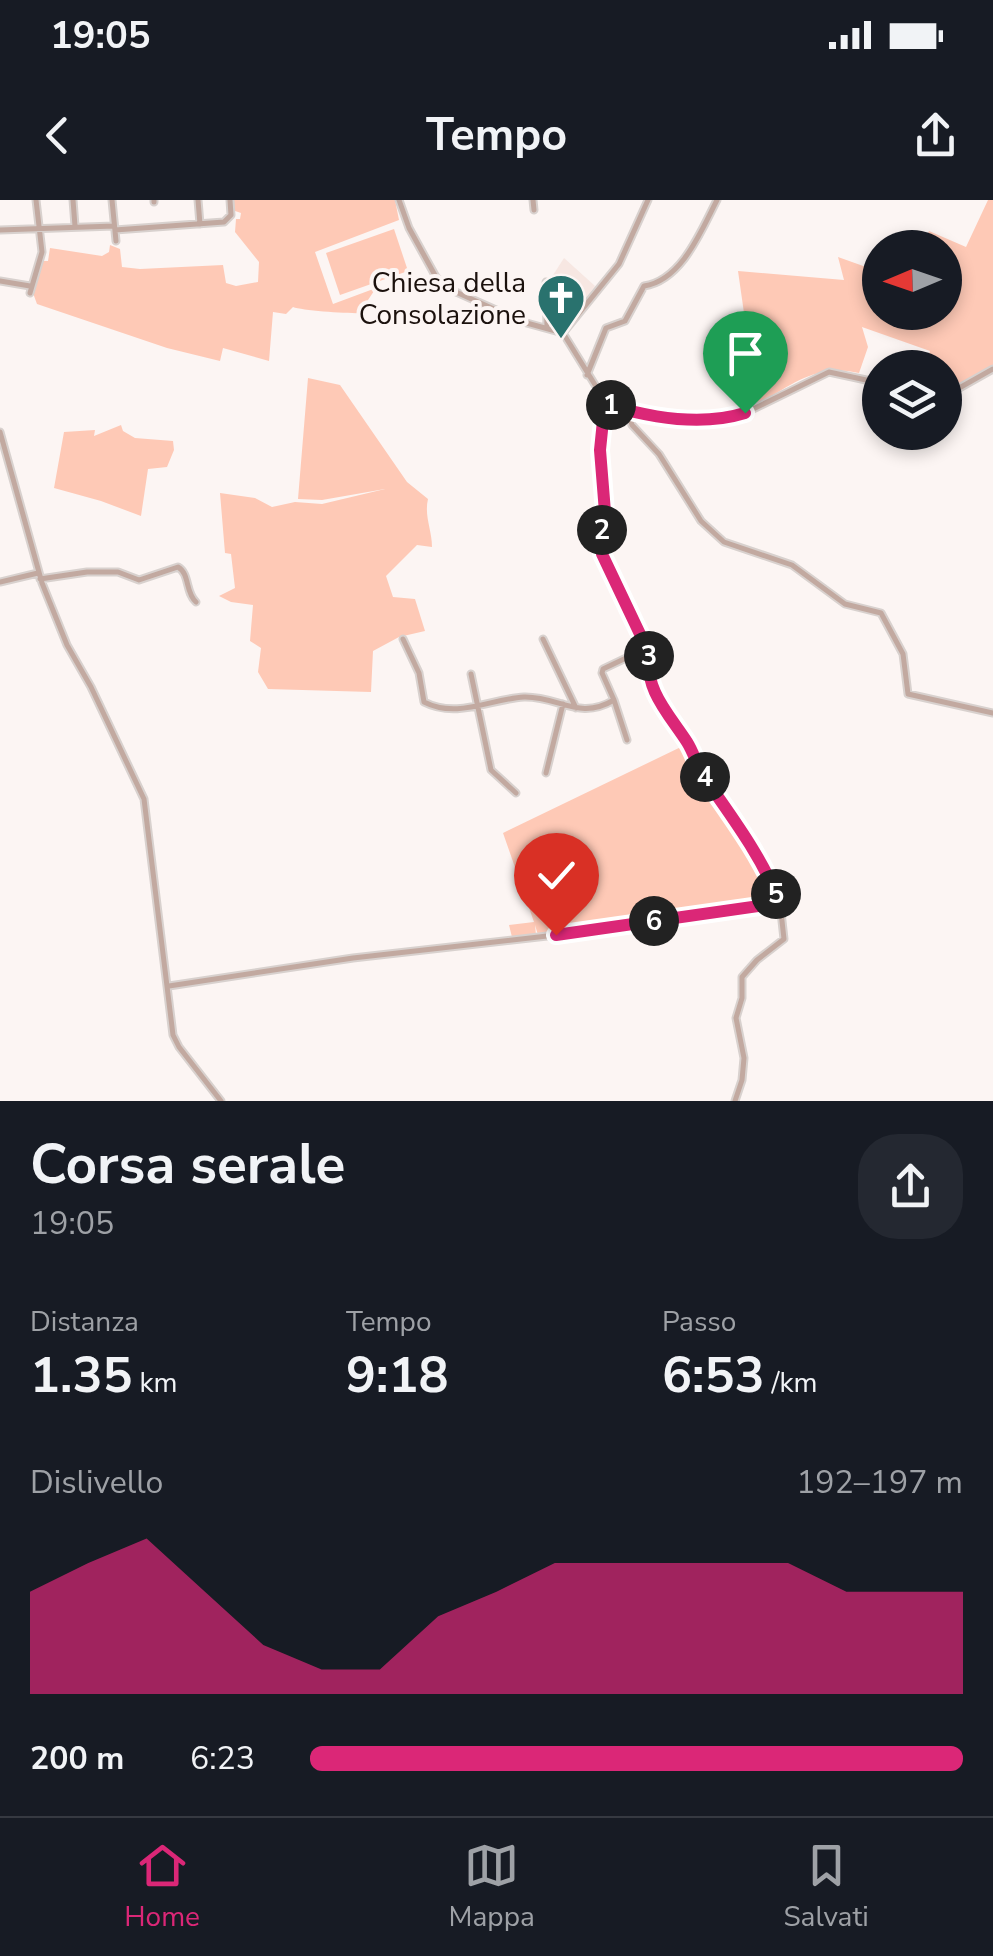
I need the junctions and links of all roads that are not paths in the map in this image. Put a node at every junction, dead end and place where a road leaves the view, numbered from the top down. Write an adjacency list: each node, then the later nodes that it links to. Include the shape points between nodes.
1 (36, 200): 13 (street)
2 (73, 200): 12 (street)
3 (112, 200): 14 (street)
4 (198, 200): 11 (street)
5 (230, 200): 11 (street, via 229,219)
6 (399, 200): 19 (street, via 446,288)
7 (533, 200): 10 (street)
8 (648, 200): 20 (street, via 619,264)
9 (717, 200): 22 (street, via 686,256 665,279 644,286 625,321 606,328)
10 (534, 210)
11 (200, 224): 14 (street)
12 (75, 226): 13 (street); 14 (street)
13 (40, 228): 15 (street); 17 (street, via 42,252 30,289)
14 (114, 228): 16 (street)
15 (0, 230)
16 (116, 241)
17 (0, 280)
18 (546, 282): 19 (street)
19 (547, 327): 20 (street)
20 (562, 333): 22 (street)
21 (993, 369): 24 (street)
22 (588, 375): 25 (street)
23 (862, 378): 26 (street, via 822,374 731,417 664,418)
24 (962, 386)
25 (605, 401): 26 (street); 33 (street, via 602,554)
26 (626, 410): 39 (street, via 701,521 724,542 792,565 845,604 881,613 902,654 908,694)
27 (0, 432): 28 (street)
28 (39, 576): 29 (street); 30 (street, via 118,572 139,580 178,567); 44 (street, via 144,799)
29 (0, 582)
30 (196, 602)
31 (403, 639): 37 (street, via 424,702)
32 (543, 639): 38 (street)
33 (647, 648): 35 (street, via 602,671); 43 (street, via 659,704 745,833)
34 (471, 674): 37 (street)
35 (614, 700): 38 (street, via 590,711); 40 (street)
36 (562, 704): 37 (street, via 528,697); 38 (street); 41 (street)
37 (478, 707): 42 (street, via 491,770)
38 (576, 708)
39 (993, 713)
40 (627, 740)
41 (546, 772)
42 (516, 794)
43 (780, 903): 44 (street); 46 (street, via 784,940 742,977 736,1018 744,1058)
44 (168, 986): 45 (street, via 176,1042)
45 (220, 1101)
46 (735, 1101)

